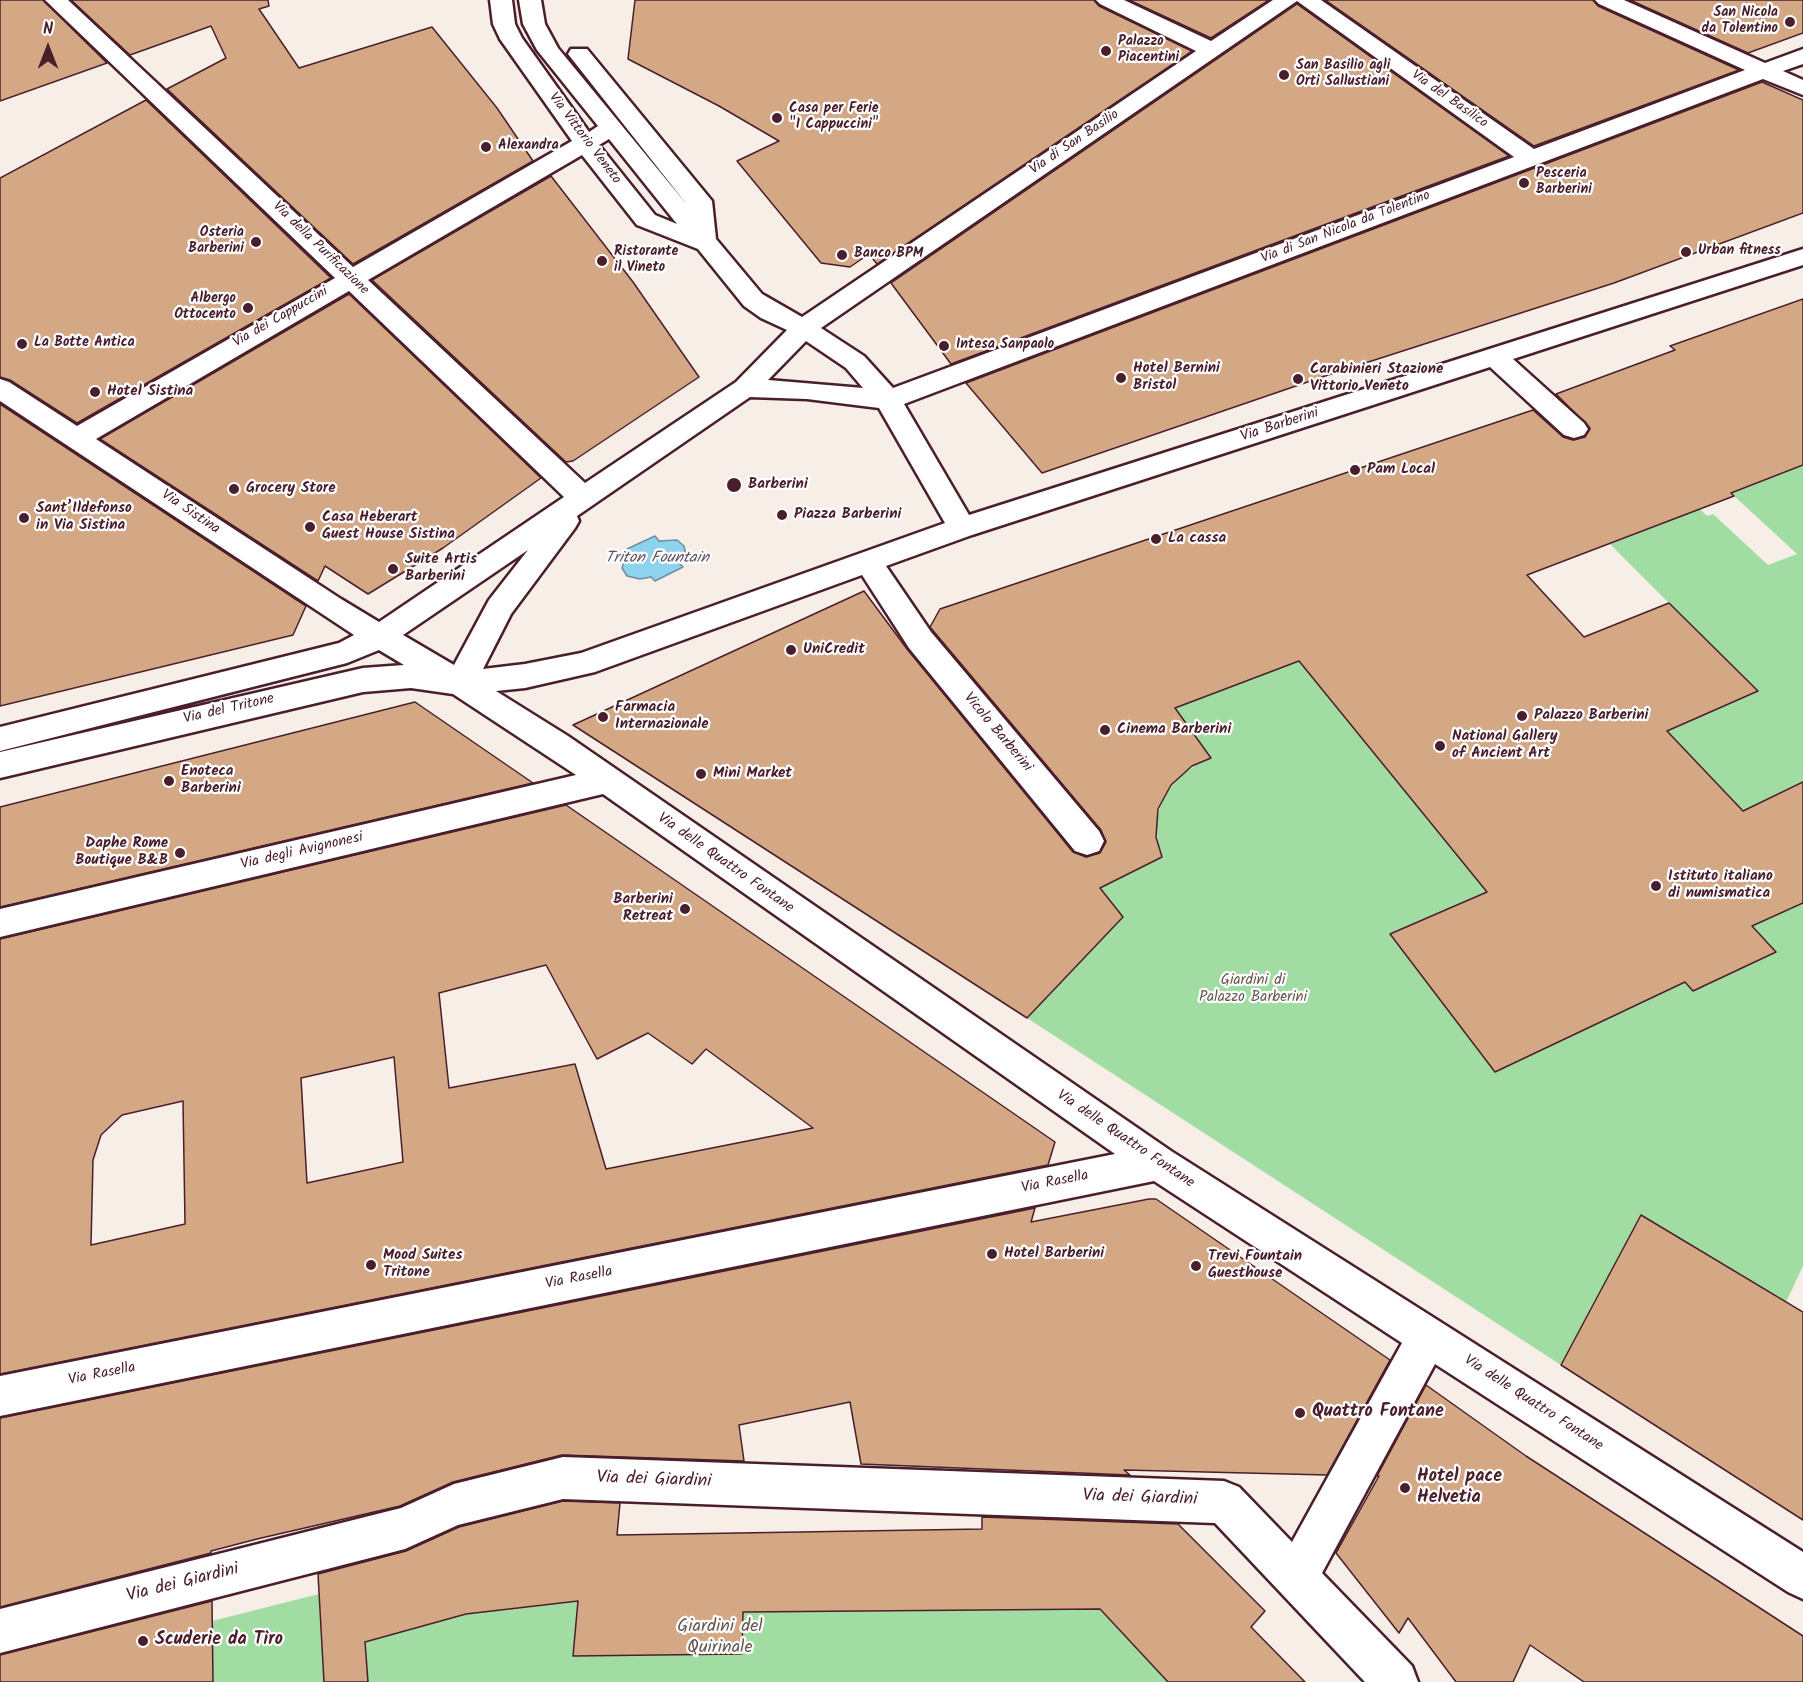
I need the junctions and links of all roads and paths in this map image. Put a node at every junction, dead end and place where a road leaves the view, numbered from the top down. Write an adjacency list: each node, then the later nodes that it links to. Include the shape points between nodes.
1 (56, 0): 18 (street, Via della Purificazione)
2 (501, 0): 14 (street, Via Vittorio Veneto, via 504,24 511,39)
3 (531, 0): 13 (street, Via Vittorio Veneto, via 530,10 540,38)
4 (551, 0): 16 (street, via 560,31 700,201)
5 (1107, 0): 9 (street)
6 (1287, 0): 9 (street, Via di San Basilio)
7 (1307, 0): 15 (street, Via del Basilico)
8 (1606, 0): 11 (street)
9 (1211, 50): 19 (street, Via di San Basilio)
10 (1803, 56): 11 (street, Via di San Nicola da Tolentino)
11 (1765, 70): 12 (street); 15 (street, Via di San Nicola da Tolentino, via 1666,118)
12 (1803, 88)
13 (610, 129): 14 (street, Via dei Cappuccini); 16 (street, Via Vittorio Veneto)
14 (585, 143): 16 (street, Via Vittorio Veneto, via 646,220); 18 (street, Via dei Cappuccini)
15 (1531, 158): 23 (street, Via di San Nicola da Tolentino)
16 (704, 243): 19 (street, Via Vittorio Veneto, via 753,300)
17 (1803, 257): 20 (street, Via Barberini)
18 (350, 277): 25 (street, Via dei Cappuccini); 26 (street, Via della Purificazione)
19 (804, 328): 22 (street); 23 (street, via 855,362)
20 (1495, 357): 24 (street); 27 (street, Via Barberini)
21 (0, 388): 25 (street, Via Sistina)
22 (745, 388): 23 (street, via 807,390); 26 (street)
23 (888, 400): 27 (street)
24 (1574, 429)
25 (77, 438): 29 (street, Via Sistina, via 330,607)
26 (583, 498): 29 (street); 30 (street, via 504,602)
27 (962, 528): 28 (street)
28 (868, 562): 30 (street, via 584,664); 34 (street, Vicolo Barberini, via 908,624)
29 (380, 636): 30 (street); 31 (street, Via del Tritone, via 337,655)
30 (460, 683): 32 (street, Via del Tritone, via 411,676 363,680); 33 (street, Via delle Quattro Fontane)
31 (0, 739)
32 (0, 765)
33 (605, 781): 35 (street, Via degli Avignonesi); 36 (street, Via delle Quattro Fontane)
34 (1087, 841)
35 (0, 923)
36 (1158, 1163): 37 (street, Via delle Quattro Fontane); 38 (street, Via Rasella)
37 (1428, 1336): 39 (street, Via delle Quattro Fontane); 40 (street)
38 (0, 1396)
39 (1803, 1577)
40 (1296, 1578): 41 (street, Via dei Giardini, via 1224,1502 563,1478 454,1505 405,1528); 42 (street, Via dei Giardini)
41 (0, 1631)
42 (1396, 1682)

